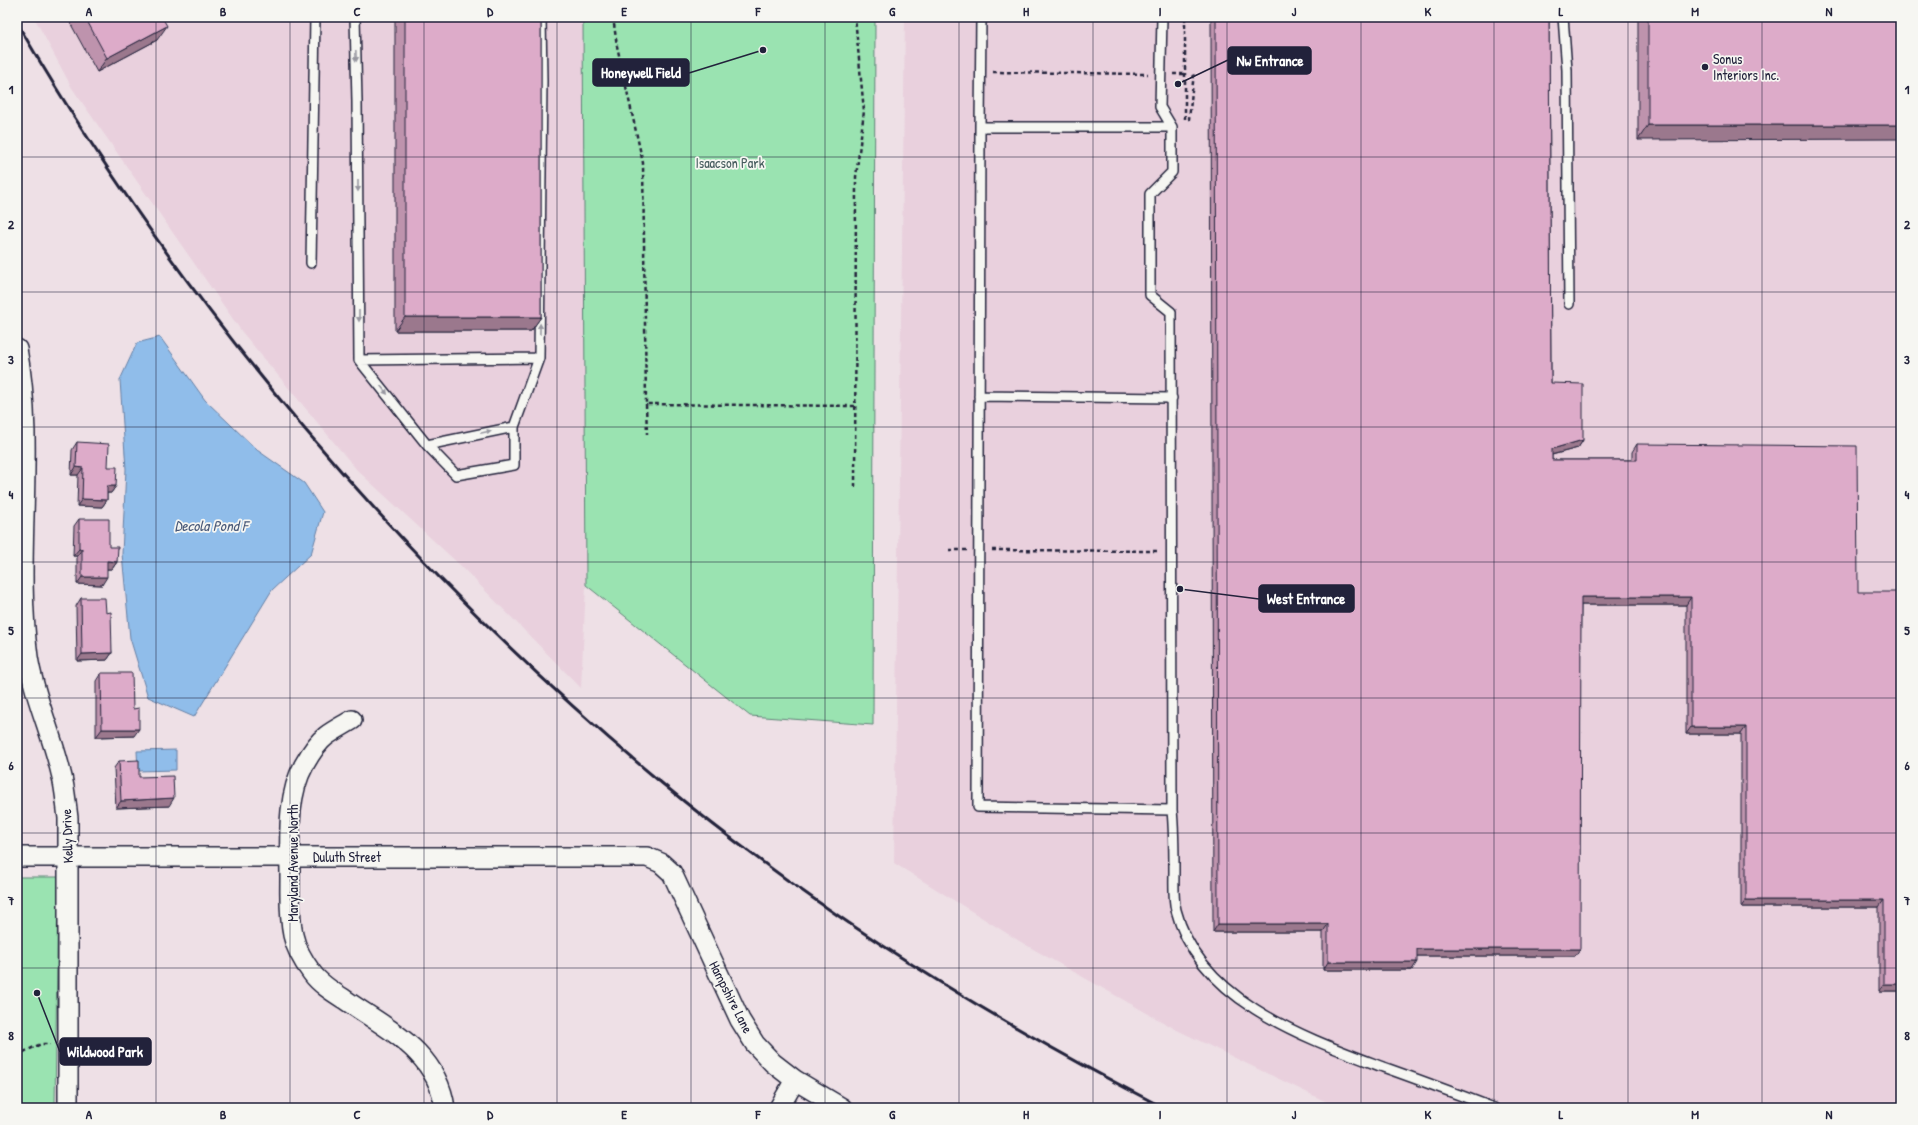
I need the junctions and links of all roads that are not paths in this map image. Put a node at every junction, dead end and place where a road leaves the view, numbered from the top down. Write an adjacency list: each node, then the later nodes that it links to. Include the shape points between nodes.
1 (315, 17): 9 (lane)
2 (355, 17): 13 (lane, one-way to 13)
3 (541, 17): 12 (lane, one-way to 3)
4 (981, 17): 7 (lane)
5 (1162, 17): 8 (lane, via 1160,107)
6 (1563, 17): 10 (lane, via 1567,70)
7 (980, 127): 8 (lane); 14 (lane)
8 (1172, 127): 15 (lane, via 1172,172 1150,194 1150,295 1171,312)
9 (311, 263)
10 (1569, 304)
11 (17, 349): 18 (street, Kelly Drive, via 25,414)
12 (540, 358): 13 (lane); 16 (lane)
13 (359, 360): 17 (lane, one-way to 17)
14 (980, 396): 15 (lane); 20 (lane, via 978,807)
15 (1172, 398): 20 (lane)
16 (514, 426): 17 (lane, one-way to 16); 17 (lane, via 514,465 456,475)
17 (427, 445)
18 (20, 570): 22 (street, Kelly Drive, via 28,657 36,692 62,773 68,818)
19 (352, 720): 23 (street, Maryland Avenue North, via 325,736 304,765 293,796)
20 (1172, 810): 30 (lane, via 1176,911 1189,943 1198,957 1226,987 1261,1013 1318,1042)
21 (17, 857): 22 (street, Duluth Street)
22 (69, 857): 23 (street, Duluth Street); 26 (street, Kelly Drive)
23 (290, 858): 24 (street, Duluth Street, via 647,857 661,863); 27 (street, Maryland Avenue North, via 290,914 293,936 301,956 313,974 328,988 410,1045 425,1059 437,1077)
24 (672, 873): 25 (street, Hampshire Lane, via 740,1020 773,1063)
25 (795, 1080): 28 (street); 29 (street, Hampshire Lane)
26 (68, 1108)
27 (445, 1108)
28 (779, 1108)
29 (842, 1108)
30 (1494, 1108)

